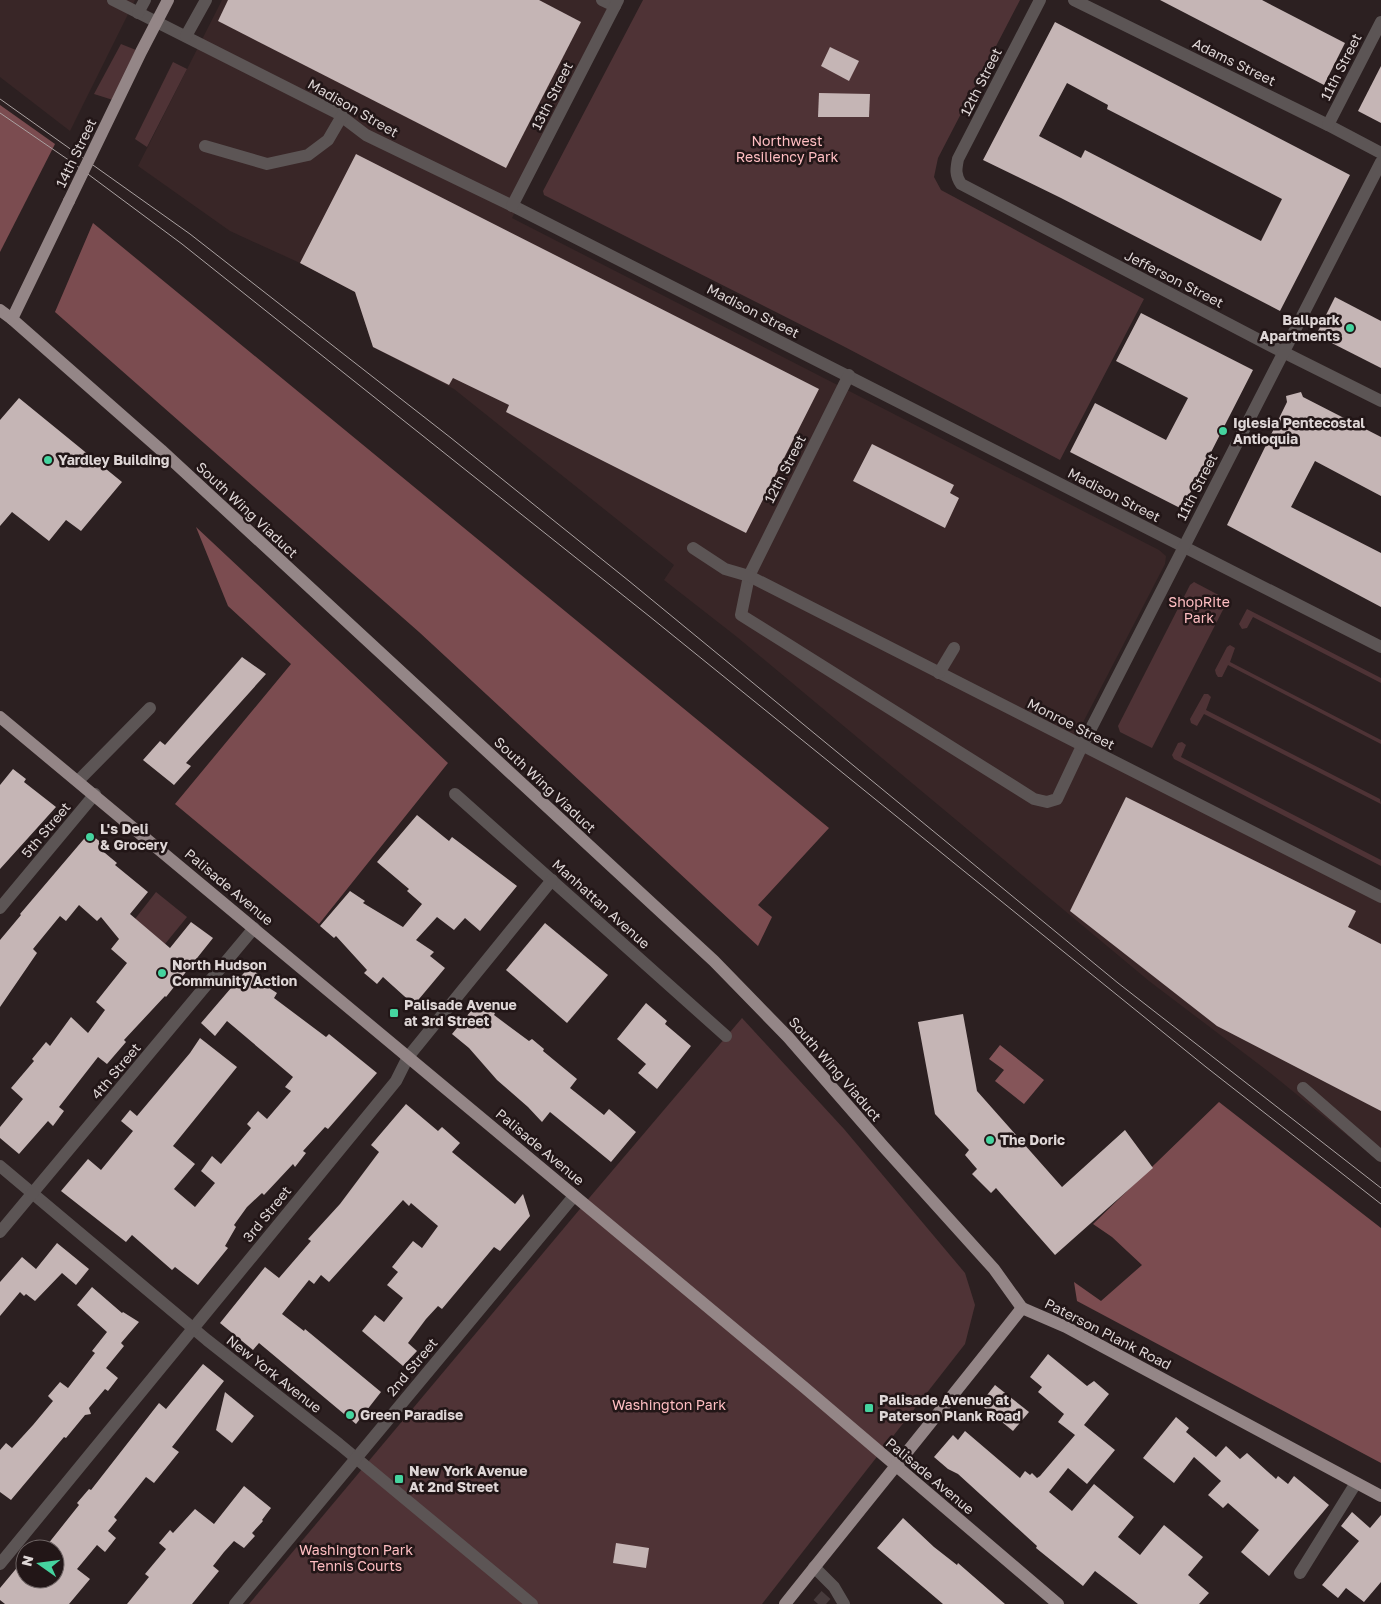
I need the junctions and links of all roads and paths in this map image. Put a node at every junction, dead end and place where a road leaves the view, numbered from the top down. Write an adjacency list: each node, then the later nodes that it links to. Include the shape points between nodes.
1 (113, 0): 9 (street, Madison Street)
2 (145, 0): 9 (street)
3 (168, 0): 20 (main road, 14th Street, bridge)
4 (206, 0): 11 (street)
5 (602, 0): 8 (street)
6 (1040, 0): 17 (street, 12th Street, via 958,160)
7 (1074, 0): 13 (street, Adams Street)
8 (616, 3): 18 (street, 13th Street)
9 (137, 8): 11 (street, Madison Street)
10 (1381, 22): 13 (street, 11th Street)
11 (186, 36): 12 (street, Madison Street)
12 (342, 116): 14 (street, via 328,140 308,155 267,164); 18 (street, Madison Street, via 366,135)
13 (1328, 125): 15 (street, Adams Street)
14 (205, 146)
15 (1381, 153)
16 (1381, 162): 21 (street, 11th Street)
17 (957, 178): 21 (street, Jefferson Street, via 967,188)
18 (512, 206): 22 (street, Madison Street)
19 (0, 310): 20 (main road, South Wing Viaduct)
20 (12, 319): 48 (main road, South Wing Viaduct, via 160,450 714,961 788,1037 994,1269)
21 (1283, 352): 23 (street, Jefferson Street); 24 (street, 11th Street)
22 (849, 375): 24 (street, Madison Street); 26 (street, 12th Street)
23 (1381, 401)
24 (1183, 547): 28 (street, Madison Street); 32 (street, 11th Street)
25 (693, 548): 26 (street, Monroe Street, via 725,569)
26 (749, 576): 29 (street, Monroe Street); 32 (street, 12th Street, via 741,616 1034,800 1047,802 1057,799)
27 (954, 648): 29 (street)
28 (1381, 648)
29 (939, 673): 32 (street, Monroe Street)
30 (150, 708): 33 (street)
31 (0, 716): 33 (main road, Palisade Avenue)
32 (1082, 746): 37 (street, Monroe Street)
33 (78, 780): 34 (main road, Palisade Avenue)
34 (95, 794): 38 (street, 5th Street); 39 (main road, Palisade Avenue)
35 (455, 794): 36 (street, Manhattan Avenue)
36 (552, 880): 40 (street, Manhattan Avenue); 41 (street, 3rd Street)
37 (1381, 897)
38 (0, 908)
39 (254, 928): 41 (main road, Palisade Avenue); 45 (street, 4th Street)
40 (726, 1036)
41 (408, 1057): 46 (main road, Palisade Avenue); 49 (street, 3rd Street, via 396,1081)
42 (1303, 1088): 43 (street)
43 (1381, 1156)
44 (0, 1166): 45 (street, New York Avenue)
45 (33, 1194): 47 (street, 4th Street); 49 (street, New York Avenue)
46 (574, 1196): 50 (street, 2nd Street); 51 (main road, Palisade Avenue)
47 (0, 1232)
48 (1022, 1308): 51 (main road, Paterson Plank Road); 52 (main road, Paterson Plank Road, via 1066,1327)
49 (194, 1329): 50 (street, New York Avenue); 54 (street, 3rd Street)
50 (356, 1458): 57 (street, 2nd Street); 58 (street, New York Avenue)
51 (895, 1466): 55 (main road, Paterson Plank Road); 61 (main road, Palisade Avenue)
52 (1356, 1483): 53 (main road, Paterson Plank Road); 56 (street)
53 (1381, 1496)
54 (0, 1564)
55 (814, 1567): 59 (main road, Paterson Plank Road); 60 (street)
56 (1300, 1573)
57 (234, 1604)
58 (532, 1604)
59 (785, 1604)
60 (843, 1604)
61 (1058, 1604)

